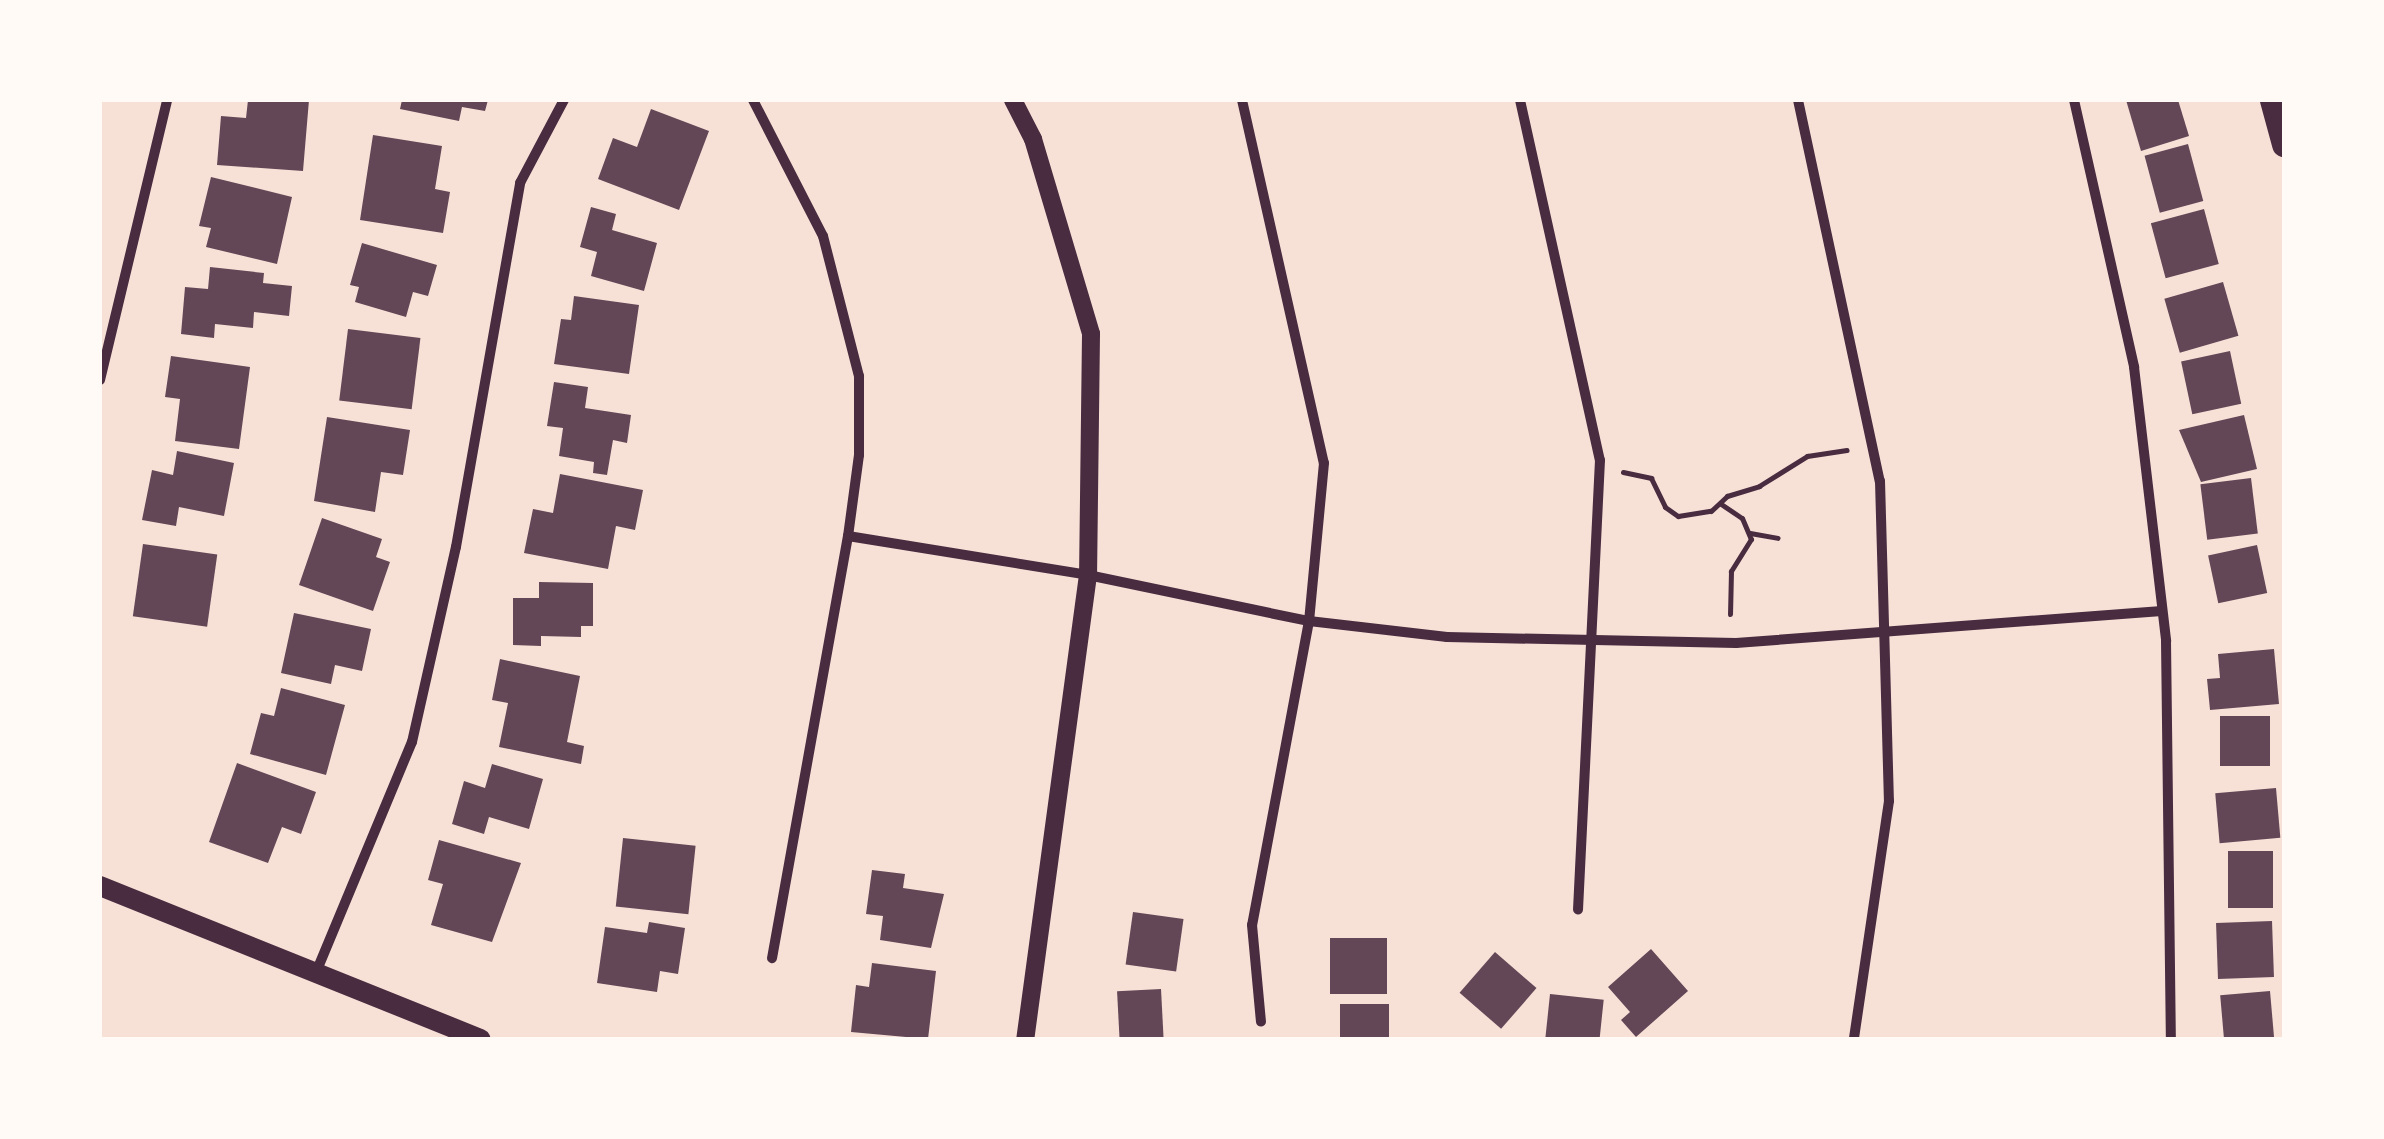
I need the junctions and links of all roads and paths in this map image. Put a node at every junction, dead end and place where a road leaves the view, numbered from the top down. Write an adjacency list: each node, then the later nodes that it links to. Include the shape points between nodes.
1 (167, 100): 11 (street)
2 (564, 100): 27 (street, via 520,183 456,547 412,742)
3 (753, 100): 16 (street, via 823,236 859,376 860,455)
4 (1013, 100): 18 (street, via 1033,139 1091,334)
5 (1242, 100): 21 (street, via 1324,463)
6 (1520, 100): 23 (street, via 1600,460)
7 (1798, 100): 22 (street, via 1880,481)
8 (2074, 100): 19 (street, via 2134,367)
9 (2272, 100): 10 (main road)
10 (2284, 144)
11 (100, 380)
12 (1847, 450): 14 (path, via 1807,456)
13 (1623, 472): 14 (path, via 1651,478 1665,507 1678,516)
14 (1721, 504): 15 (path)
15 (1750, 533): 17 (path); 20 (path, via 1732,571)
16 (848, 536): 18 (street); 26 (street)
17 (1778, 538)
18 (1088, 575): 21 (street); 30 (street)
19 (2162, 611): 22 (street); 32 (street)
20 (1730, 614)
21 (1309, 621): 23 (street, via 1446,637); 28 (street, via 1252,925)
22 (1886, 634): 23 (street); 31 (street, via 1890,800)
23 (1594, 642): 25 (street)
24 (100, 886): 27 (main road)
25 (1578, 908)
26 (772, 958)
27 (317, 970): 29 (main road)
28 (1262, 1022)
29 (480, 1039)
30 (1025, 1039)
31 (1854, 1039)
32 (2171, 1039)

